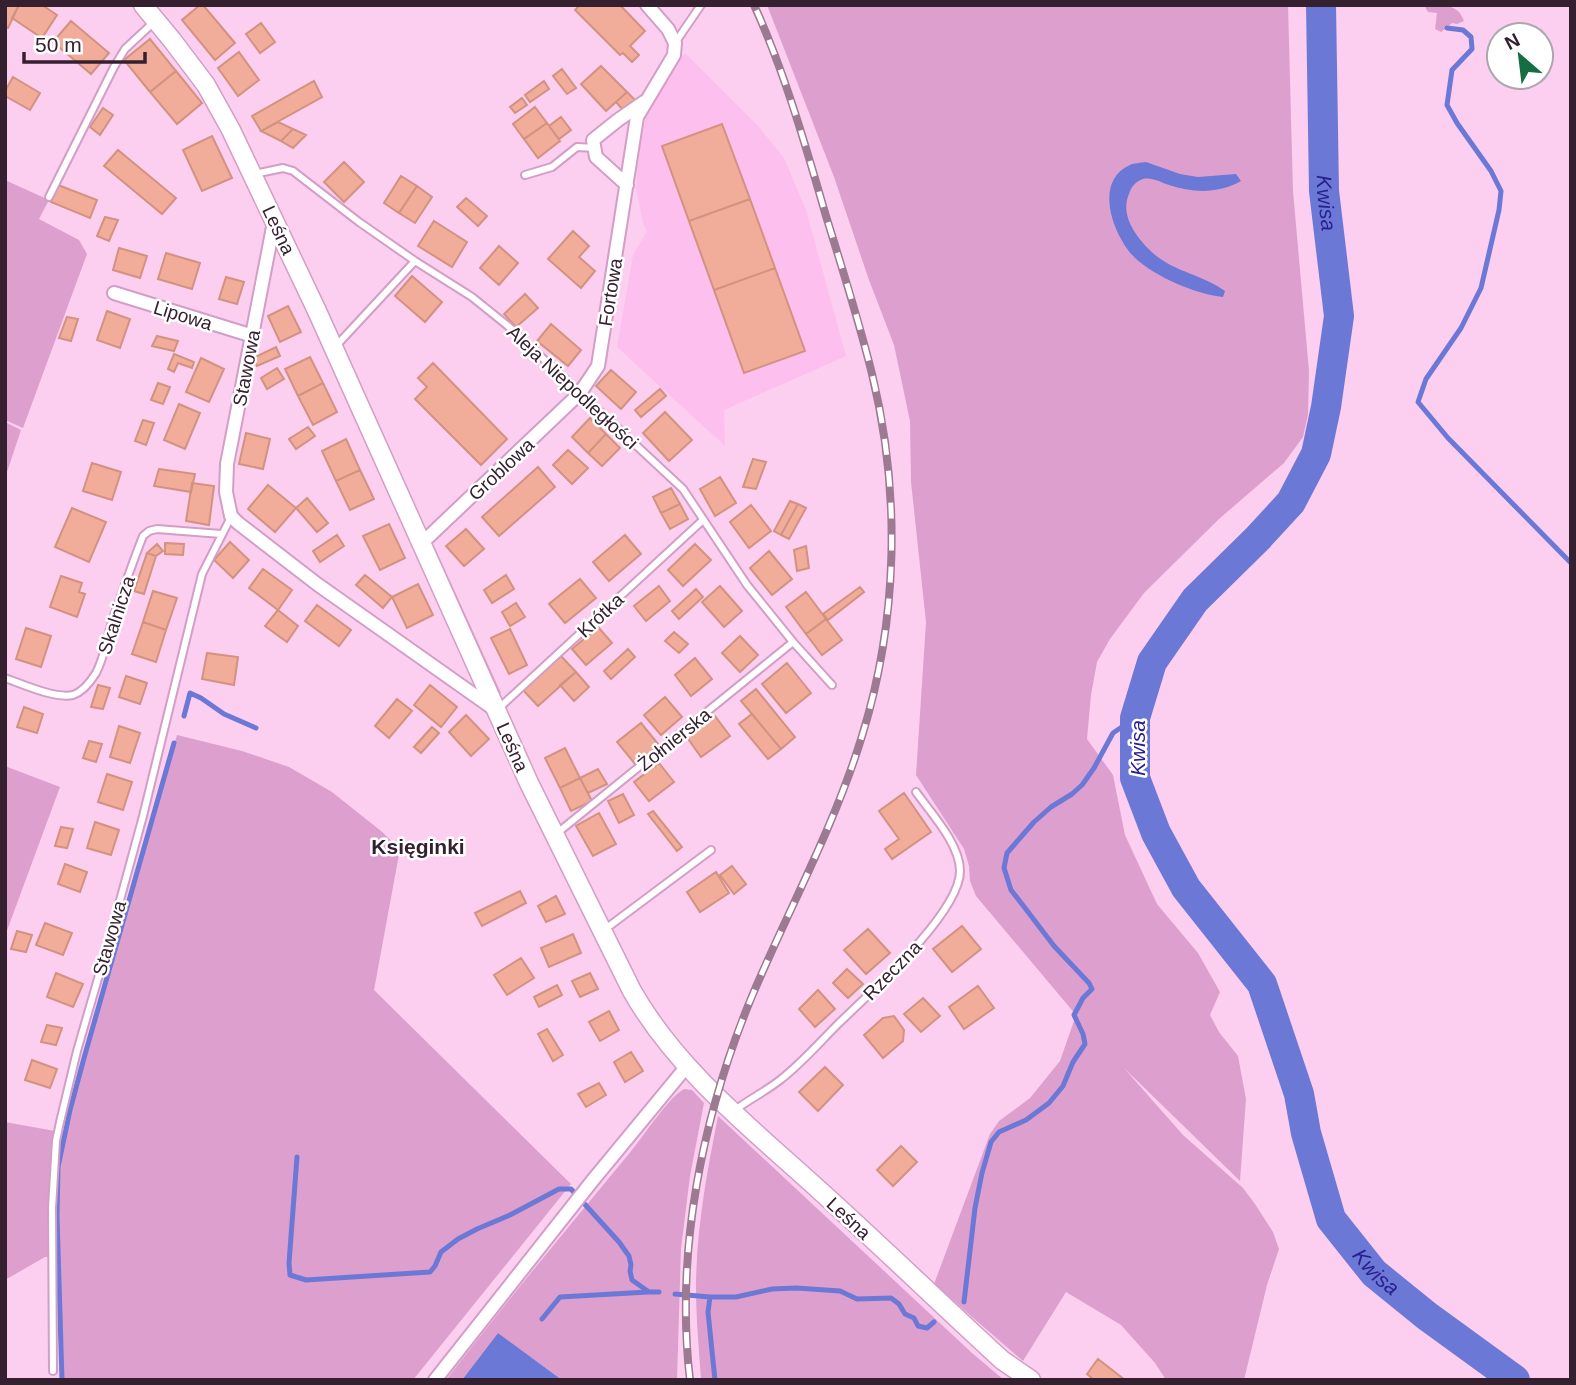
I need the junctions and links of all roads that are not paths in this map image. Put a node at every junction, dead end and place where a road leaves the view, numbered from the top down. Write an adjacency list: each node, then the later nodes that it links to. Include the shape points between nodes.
1 (143, 5): 4 (main road, Leśna)
2 (647, 5): 5 (street)
3 (701, 5): 5 (lane)
4 (156, 21): 8 (main road, Leśna, via 206,85); 11 (lane, via 125,49 114,67)
5 (675, 43): 6 (street, Fortowa, via 674,55)
6 (647, 100): 7 (street, Fortowa, via 593,140); 10 (street, Fortowa, via 637,117)
7 (594, 148): 9 (lane, via 577,147 552,167); 10 (street, via 596,157)
8 (252, 174): 12 (main road, Leśna); 13 (lane, Aleja Niepodległości, via 283,167 293,172)
9 (525, 175)
10 (626, 185): 17 (street, Fortowa, via 598,366)
11 (50, 197)
12 (275, 221): 15 (street, Stawowa); 16 (main road, Leśna)
13 (415, 261): 16 (lane); 17 (lane, Aleja Niepodległości, via 508,326)
14 (114, 293): 15 (street, Lipowa)
15 (253, 336): 18 (street, Stawowa, via 227,464 226,492)
16 (334, 349): 21 (main road, Leśna)
17 (580, 393): 19 (lane, Aleja Niepodległości, via 683,489); 21 (street, Groblowa)
18 (232, 516): 20 (lane, Stawowa); 25 (street, via 317,584)
19 (703, 520): 22 (lane, Aleja Niepodległości); 25 (lane, Krótka)
20 (221, 534): 23 (lane, Skalnicza, via 157,529 143,536 100,665 84,688 62,695); 32 (lane, Stawowa, via 202,575 58,1132 52,1208)
21 (421, 544): 25 (main road, Leśna)
22 (793, 642): 24 (lane, Aleja Niepodległości); 27 (lane, Żołnierska)
23 (5, 678)
24 (832, 684)
25 (497, 710): 27 (main road, Leśna)
26 (916, 792): 31 (lane, Rzeczna, via 958,857 959,878 952,897 912,951 875,989 784,1077)
27 (555, 835): 29 (main road, Leśna)
28 (711, 850): 29 (lane)
29 (602, 931): 30 (main road, Leśna, via 646,1016)
30 (687, 1066): 31 (main road, Leśna); 33 (street)
31 (733, 1112): 34 (main road, Leśna, via 1002,1360)
32 (53, 1371)
33 (435, 1380)
34 (1031, 1380)

